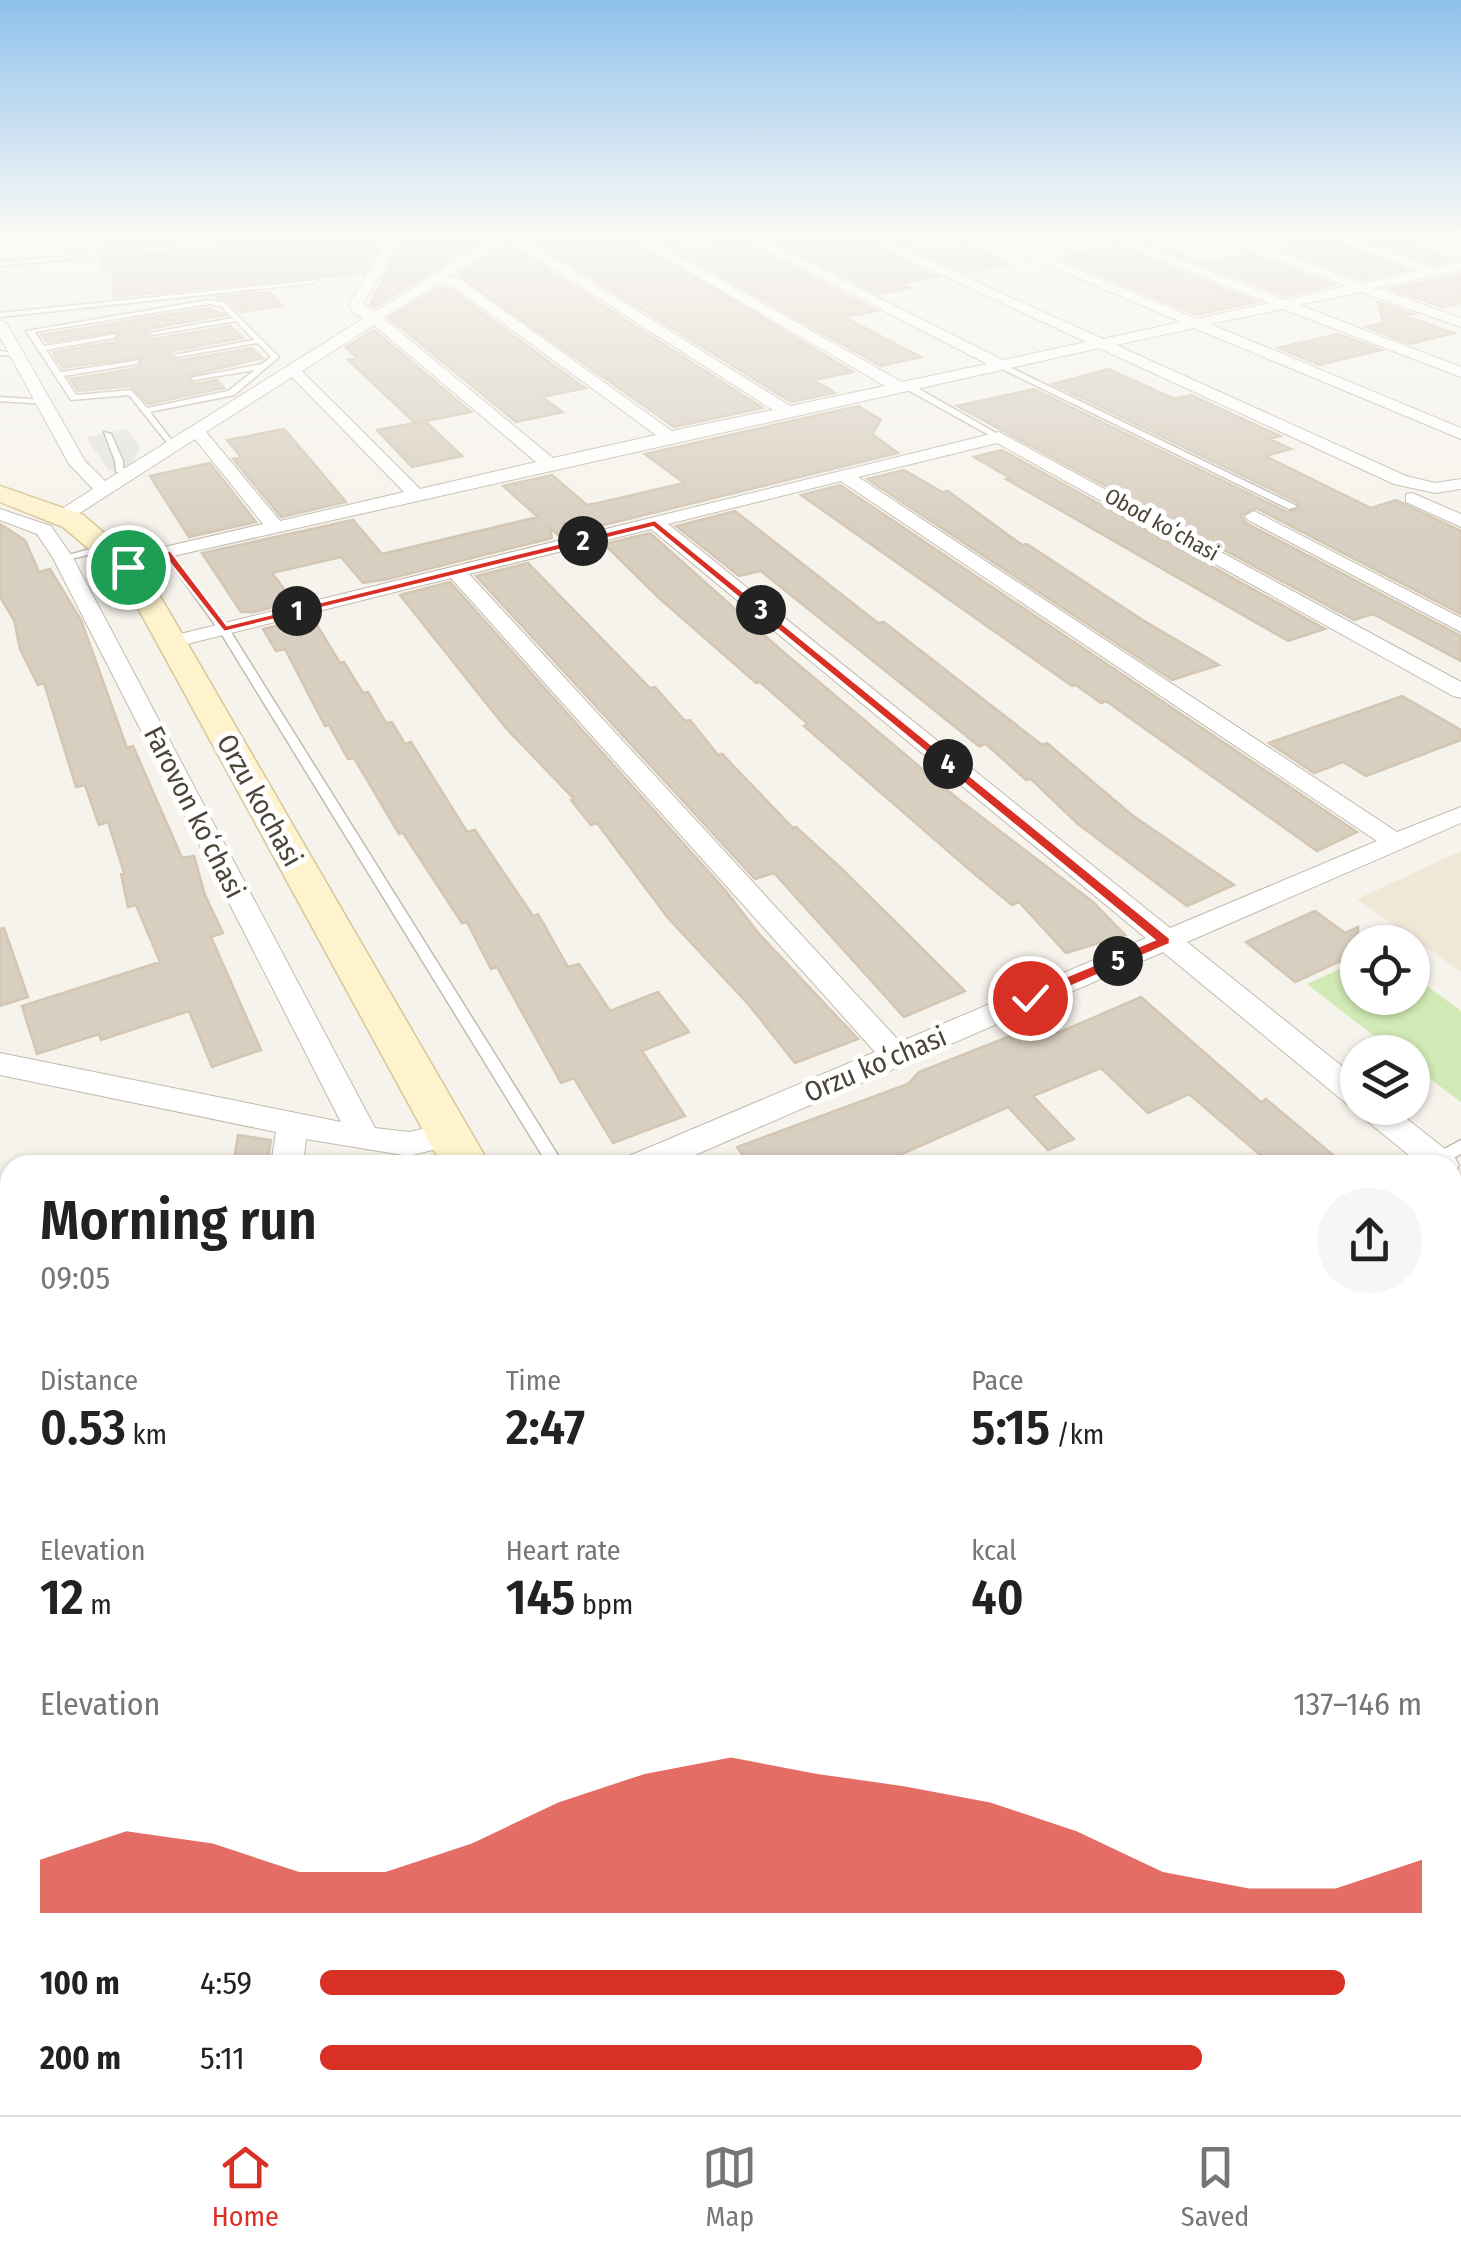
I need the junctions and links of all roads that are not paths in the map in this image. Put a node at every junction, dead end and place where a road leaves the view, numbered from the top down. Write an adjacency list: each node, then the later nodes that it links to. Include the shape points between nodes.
1 (33, 336): 16 (lane)
2 (114, 336): 16 (lane)
3 (254, 336): 14 (lane)
4 (345, 336): 22 (street)
5 (396, 336): 37 (street)
6 (529, 336): 35 (street)
7 (667, 336): 30 (street)
8 (813, 336): 26 (street)
9 (944, 336): 21 (street)
10 (1080, 336): 15 (street)
11 (1142, 336): 15 (street)
12 (1222, 336): 33 (street)
13 (1367, 336): 23 (street)
14 (259, 341): 18 (lane); 20 (lane, via 275,358)
15 (1100, 345): 21 (street); 40 (street, via 1400,480 1435,488)
16 (41, 349): 24 (lane)
17 (8, 353): 28 (street)
18 (176, 355)
19 (137, 362): 24 (lane)
20 (264, 366): 25 (lane); 29 (lane, via 231,393)
21 (1004, 366): 26 (street); 45 (lane)
22 (292, 369): 31 (street); 42 (street)
23 (1461, 372)
24 (58, 376): 29 (lane, via 74,398 131,392)
25 (194, 378)
26 (905, 387): 30 (street); 34 (lane)
27 (0, 399): 28 (lane)
28 (44, 402): 41 (street, via 78,464)
29 (145, 411): 36 (lane)
30 (788, 412): 35 (street)
31 (197, 431): 36 (street); 50 (street)
32 (107, 434): 38 (lane, via 118,470)
33 (1461, 434)
34 (999, 437): 39 (street); 58 (street, Obod koʻchasi)
35 (669, 438): 37 (street)
36 (172, 446): 38 (street)
37 (550, 465): 42 (street)
38 (134, 470): 41 (street)
39 (846, 476): 49 (street); 60 (street)
40 (1461, 484)
41 (104, 490): 46 (street)
42 (418, 496): 50 (street)
43 (1412, 498): 48 (street)
44 (1, 500): 46 (main road, Orzu kochasi); 53 (street, Farovon koʻchasi, via 44,530)
45 (1292, 507)
46 (66, 514): 52 (main road, Orzu kochasi)
47 (1254, 516): 55 (street)
48 (1461, 522)
49 (655, 524): 54 (street); 61 (street)
50 (278, 529): 51 (street)
51 (167, 552): 52 (street); 56 (lane)
52 (118, 557): 53 (lane); 57 (main road, Orzu kochasi)
53 (64, 558): 67 (street, Farovon koʻchasi)
54 (456, 572): 56 (street); 62 (street)
55 (1461, 626)
56 (224, 629): 57 (street); 70 (lane)
57 (171, 642): 68 (main road, Orzu kochasi)
58 (1461, 691)
59 (1461, 814): 60 (street, Orzu koʻchasi)
60 (1394, 841): 61 (street, Orzu koʻchasi)
61 (1165, 941): 62 (street, Orzu koʻchasi); 64 (street)
62 (895, 1055): 71 (street, Orzu koʻchasi)
63 (0, 1064): 66 (street)
64 (1340, 1082)
65 (1394, 1125): 72 (street)
66 (292, 1127): 67 (street); 69 (street)
67 (365, 1139): 68 (street)
68 (457, 1150)
69 (288, 1155)
70 (550, 1155)
71 (663, 1155)
72 (1434, 1155)

